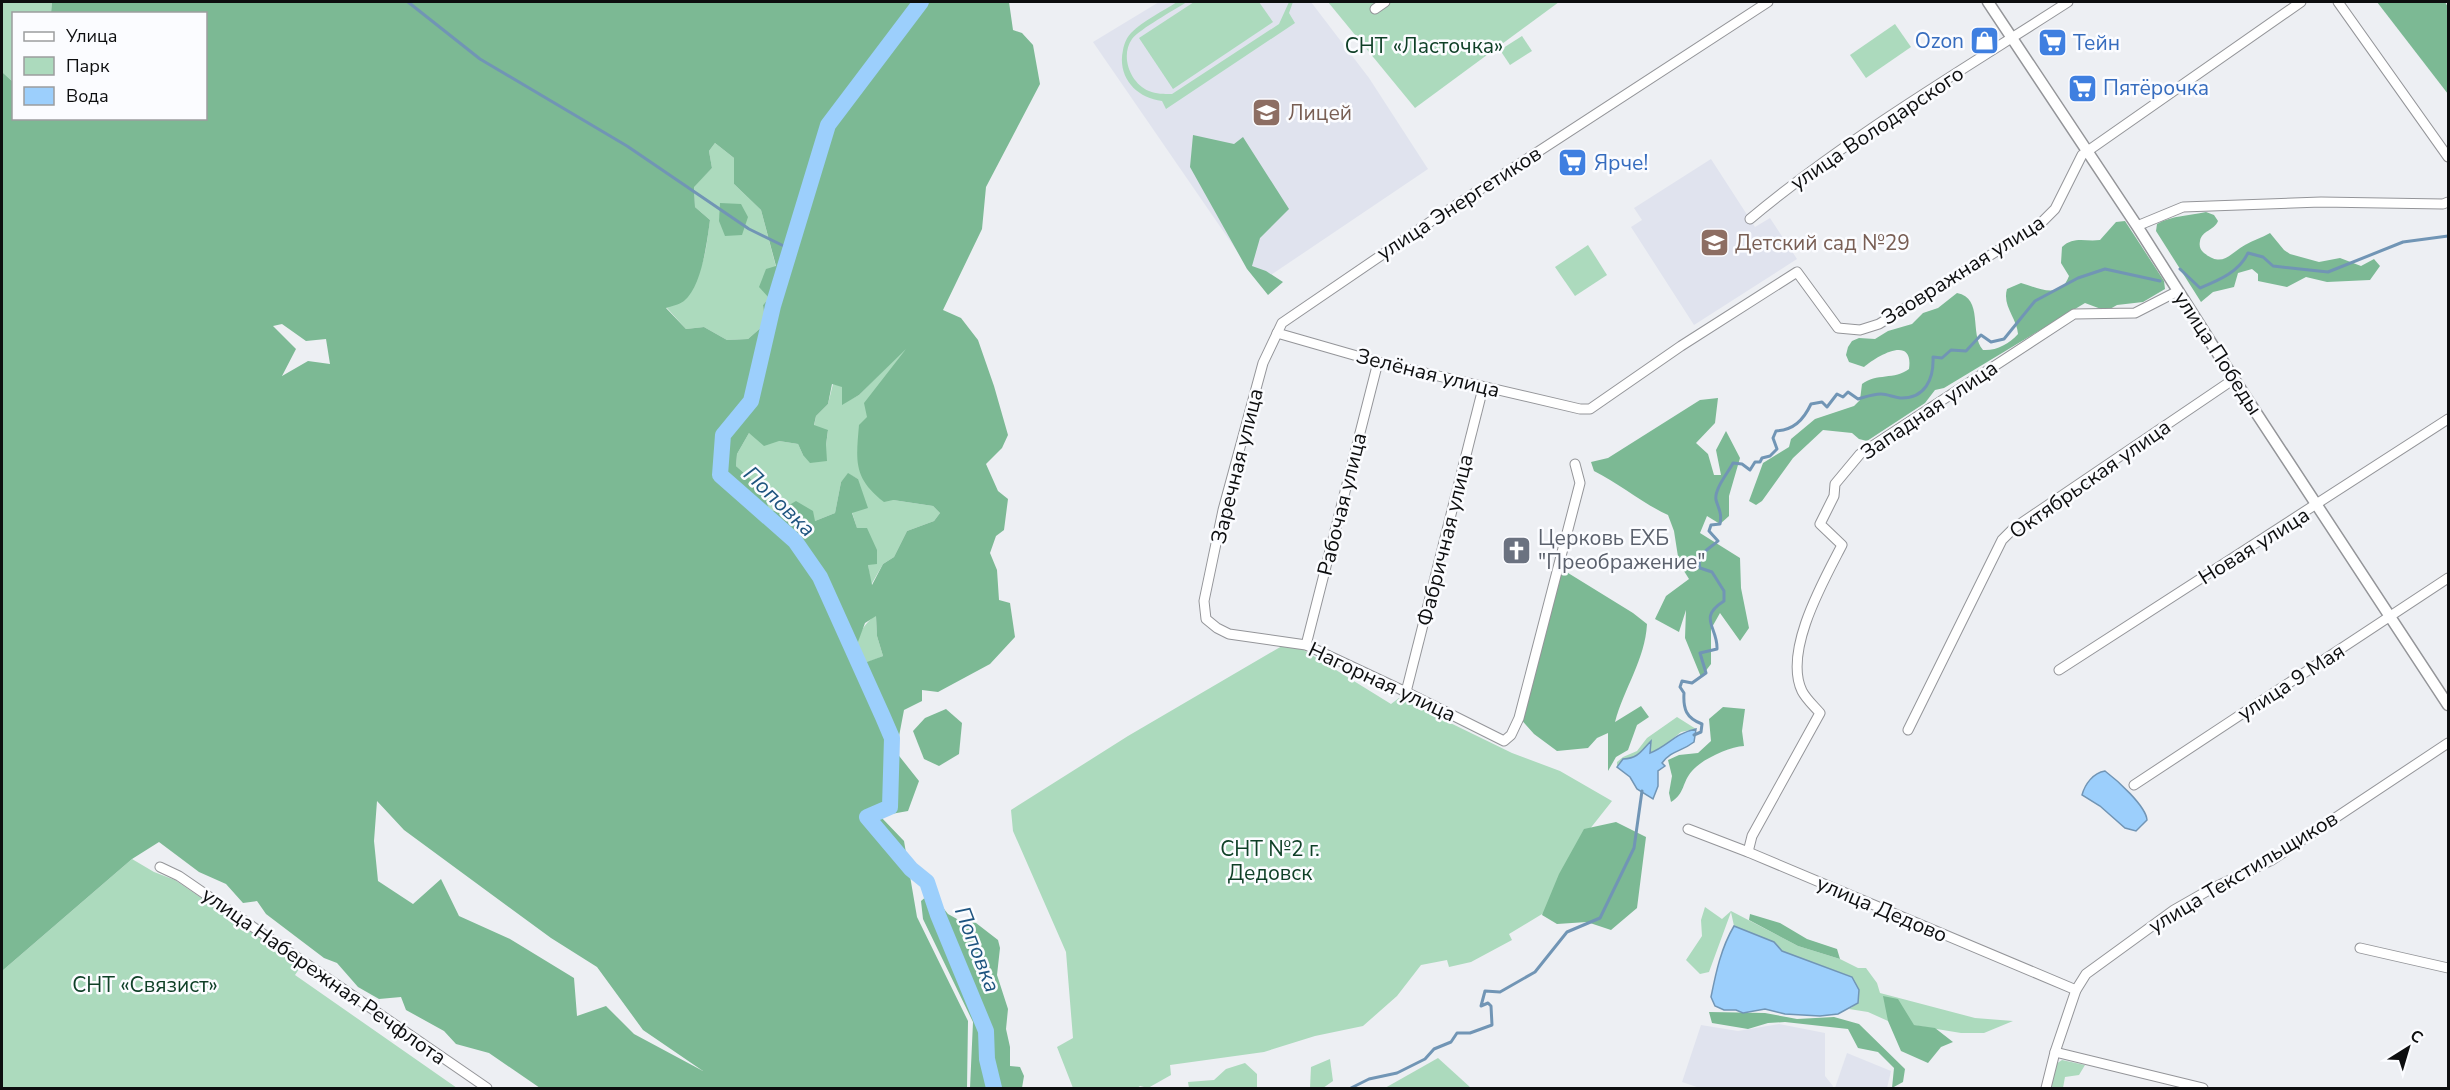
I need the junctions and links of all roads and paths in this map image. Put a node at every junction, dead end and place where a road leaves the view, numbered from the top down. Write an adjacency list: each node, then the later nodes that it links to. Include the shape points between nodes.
1 (1385, 2): 7 (street)
2 (1768, 2): 15 (street, улица Энергетиков, via 1289,316)
3 (1988, 2): 8 (street, улица Победы)
4 (2068, 2): 8 (street, улица Володарского)
5 (2301, 2): 9 (street)
6 (2338, 2): 10 (street)
7 (1375, 9)
8 (2012, 38): 9 (street, улица Победы); 12 (street, улица Володарского, via 1799,179)
9 (2087, 152): 13 (street, улица Победы); 19 (street, Заовражная улица, via 2055,209 2039,225 1879,324 1860,330 1838,328 1797,272 1590,409)
10 (2448, 157)
11 (2448, 202): 13 (street, via 2182,207)
12 (1750, 219)
13 (2137, 226): 14 (street, улица Победы)
14 (2178, 291): 17 (street, улица Победы); 34 (street, Западная улица, via 2135,313 2074,314 1860,454 1836,484 1820,524 1842,545 1810,608 1800,642 1797,674 1803,692 1820,713 1752,836)
15 (1277, 333): 16 (street, Зелёная улица); 24 (street, Заречная улица, via 1263,363 1226,498)
16 (1378, 362): 18 (street, Зелёная улица); 26 (street, Рабочая улица)
17 (2234, 379): 22 (street, улица Победы); 30 (street, Октябрьская улица, via 2014,528 2002,540)
18 (1483, 388): 19 (street, Зелёная улица); 28 (street, Фабричная улица)
19 (1580, 409)
20 (2448, 419): 22 (street, Новая улица)
21 (1575, 464): 28 (street, Нагорная улица, via 1580,483 1519,718 1511,735 1504,741)
22 (2318, 505): 25 (street, улица Победы); 27 (street, Новая улица)
23 (2448, 578): 25 (street, улица 9 Мая)
24 (1204, 601): 26 (street, Нагорная улица, via 1206,619 1229,634)
25 (2391, 617): 29 (street, улица Победы); 32 (street, улица 9 Мая)
26 (1306, 645): 28 (street, Нагорная улица)
27 (2059, 670)
28 (1406, 692)
29 (2448, 705)
30 (1908, 730)
31 (2448, 743): 38 (street, улица Текстильщиков, via 2272,860 2174,910 2086,974)
32 (2134, 785)
33 (1688, 829): 34 (street, улица Дедово)
34 (1748, 852): 38 (street, улица Дедово)
35 (160, 867): 40 (street, улица Набережная Речфлота, via 179,876)
36 (2360, 948): 37 (street)
37 (2448, 968)
38 (2076, 990): 39 (street)
39 (2055, 1052): 41 (street); 42 (street)
40 (487, 1089)
41 (2046, 1089)
42 (2203, 1089)

